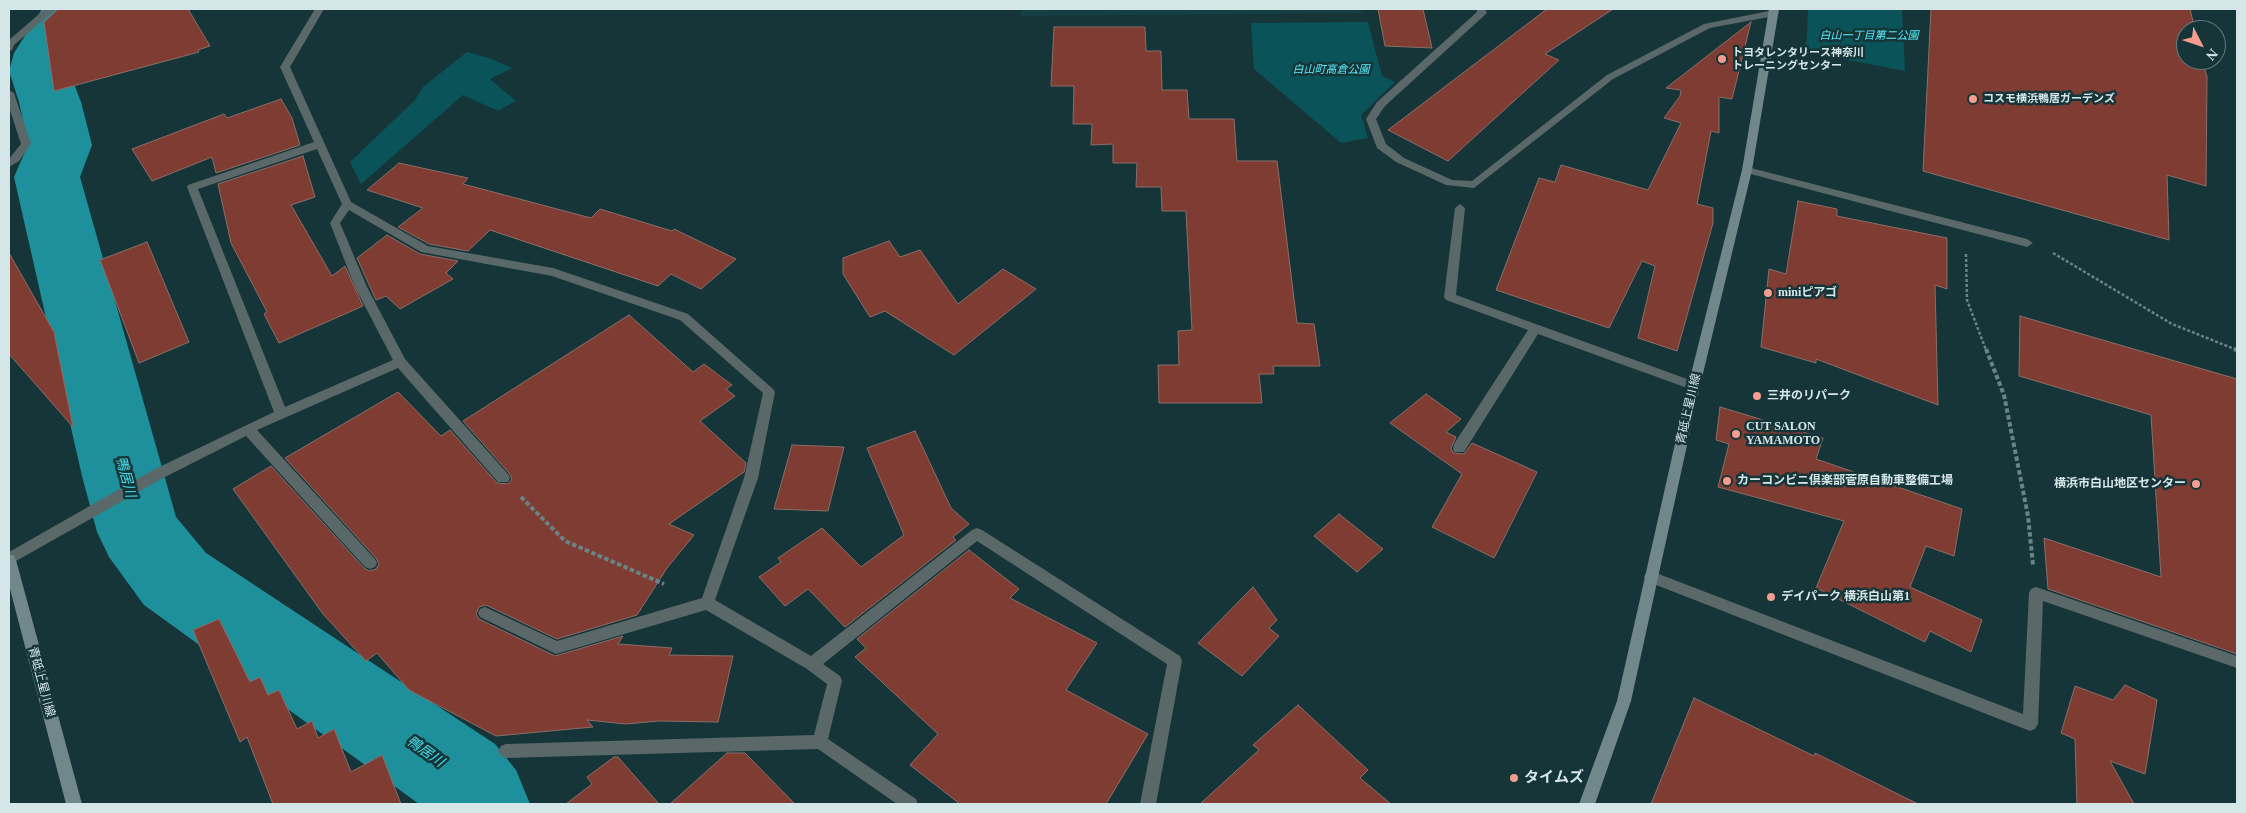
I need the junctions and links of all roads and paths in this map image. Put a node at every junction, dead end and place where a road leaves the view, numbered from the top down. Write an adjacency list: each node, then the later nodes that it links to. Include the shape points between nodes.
1 (51, 9): 5 (street)
2 (319, 9): 7 (street, via 285,67)
3 (1481, 9): 4 (street, via 1482,12 1380,104 1371,119 1381,146 1400,160 1450,183 1474,185 1610,77 1707,26)
4 (1774, 11): 9 (main road, 青砥上星川線)
5 (9, 48)
6 (9, 93): 8 (street, via 26,144)
7 (320, 144): 10 (street); 18 (street, via 192,187)
8 (9, 164)
9 (1747, 170): 12 (street); 17 (main road, 青砥上星川線)
10 (347, 204): 16 (street, via 334,223 361,287); 26 (street, via 425,249 553,272 684,318 769,392 751,478)
11 (1460, 208): 14 (street, via 1450,296)
12 (1939, 221): 13 (street); 25 (path, via 1966,244 1967,300 2004,395 2028,516)
13 (2028, 243): 15 (path, via 2042,247 2172,324)
14 (1536, 328): 17 (street); 20 (street)
15 (2237, 350)
16 (400, 362): 18 (street); 21 (street)
17 (1694, 386): 24 (main road, 青砥上星川線)
18 (281, 413): 19 (street)
19 (248, 429): 22 (street, via 158,474); 23 (street)
20 (1459, 448)
21 (503, 478): 26 (path, via 564,541)
22 (9, 559): 32 (main road, 青砥上星川線)
23 (370, 563)
24 (1651, 578): 25 (street, via 2030,724); 35 (main road, 青砥上星川線, via 1624,701)
25 (2036, 593): 28 (street)
26 (707, 603): 27 (street, via 556,648); 29 (street)
27 (485, 613)
28 (2237, 662)
29 (812, 664): 30 (street, via 836,681); 34 (street, via 977,534 1175,661)
30 (820, 742): 31 (street); 33 (street)
31 (506, 751)
32 (74, 804)
33 (910, 804)
34 (1148, 804)
35 (1587, 804)

